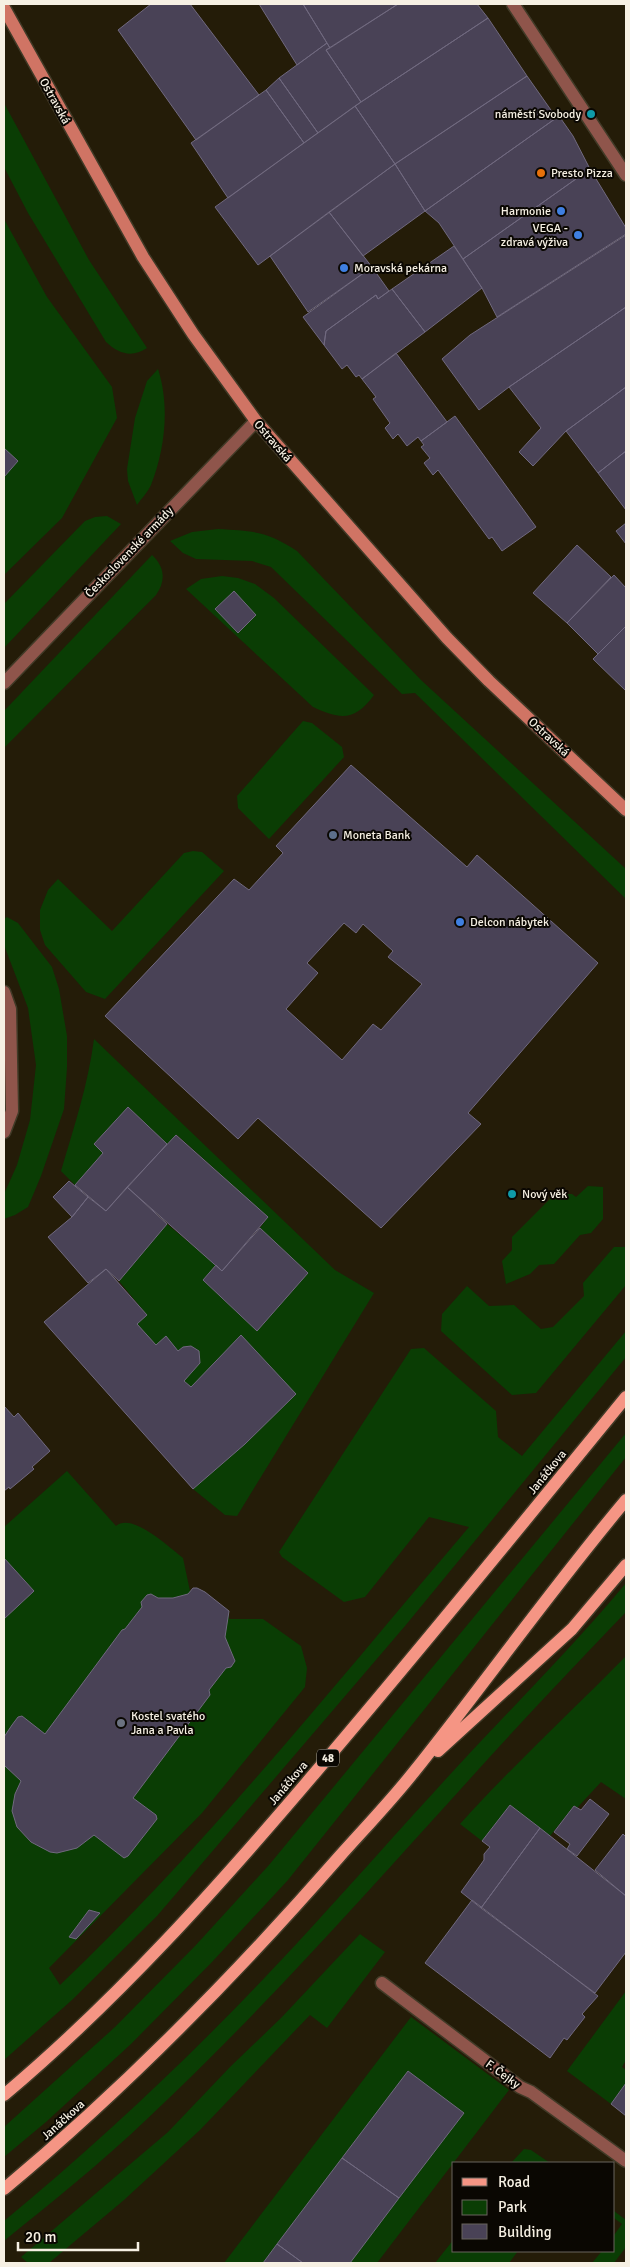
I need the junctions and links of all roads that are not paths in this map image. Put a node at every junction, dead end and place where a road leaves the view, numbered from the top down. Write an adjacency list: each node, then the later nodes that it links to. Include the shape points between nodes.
1 (513, 4): 3 (street)
2 (4, 8): 4 (street, Ostravská, via 143,257 193,334)
3 (626, 175)
4 (256, 421): 5 (street, Československé armády); 6 (street, Ostravská, via 447,638)
5 (4, 683)
6 (626, 810)
7 (4, 992): 8 (street, via 10,1009 12,1111)
8 (4, 1132)
9 (626, 1397): 14 (main road, Janáčkova / 48, via 251,1848 98,2009)
10 (626, 1500): 12 (main road, Janáčkova)
11 (626, 1565): 12 (main road, via 572,1629)
12 (412, 1774): 16 (main road, Janáčkova, via 229,1979 148,2061)
13 (382, 1983): 15 (street, F. Čejky, via 520,2087)
14 (4, 2095)
15 (626, 2161)
16 (4, 2189)

